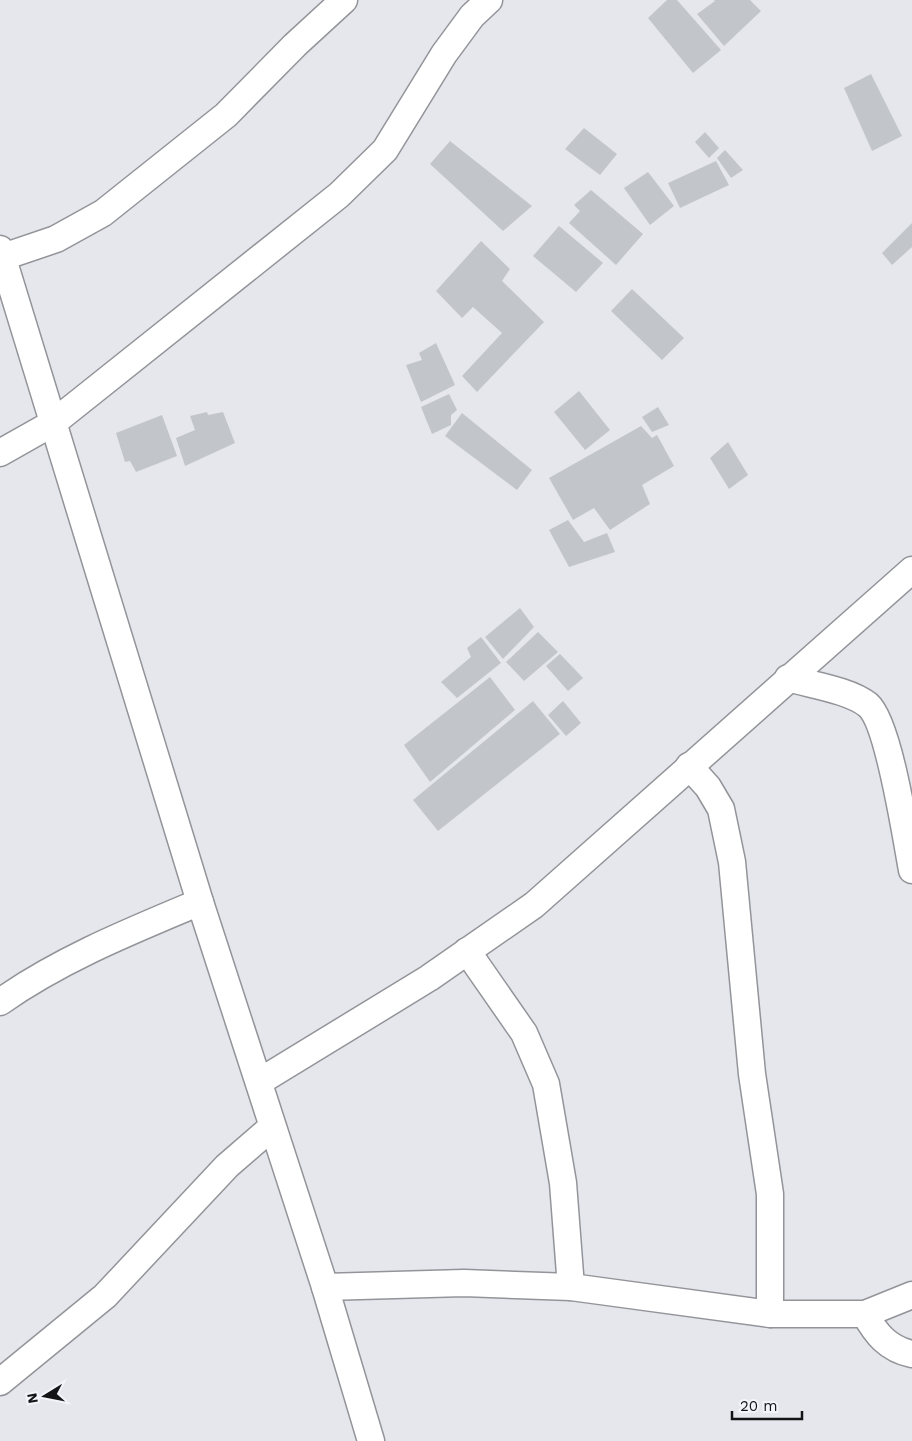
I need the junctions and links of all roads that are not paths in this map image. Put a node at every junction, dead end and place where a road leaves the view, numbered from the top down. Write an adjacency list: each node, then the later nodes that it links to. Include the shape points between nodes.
1 (344, 0): 3 (street, via 226,115 104,213 56,239)
2 (489, 0): 4 (street, via 472,16 444,54 395,135 339,195)
3 (1, 253): 4 (street)
4 (53, 423): 5 (street); 10 (street)
5 (0, 453)
6 (912, 570): 7 (street)
7 (788, 678): 8 (street); 9 (street, via 851,696 869,705 880,724 888,752)
8 (689, 766): 11 (street, via 534,905); 18 (street, via 721,809 732,862 752,1074 770,1194)
9 (912, 870)
10 (200, 902): 12 (street, via 96,946); 13 (street)
11 (467, 951): 13 (street, via 429,978); 16 (street, via 524,1033 546,1084 563,1183)
12 (0, 1002)
13 (259, 1082): 14 (street)
14 (272, 1126): 15 (street); 21 (street, via 226,1166 105,1296)
15 (325, 1287): 16 (street, via 464,1283); 22 (street)
16 (571, 1287): 18 (street)
17 (912, 1295): 19 (street)
18 (770, 1314): 19 (street)
19 (865, 1314): 20 (street, via 877,1335 892,1346)
20 (912, 1354)
21 (0, 1382)
22 (371, 1441)

